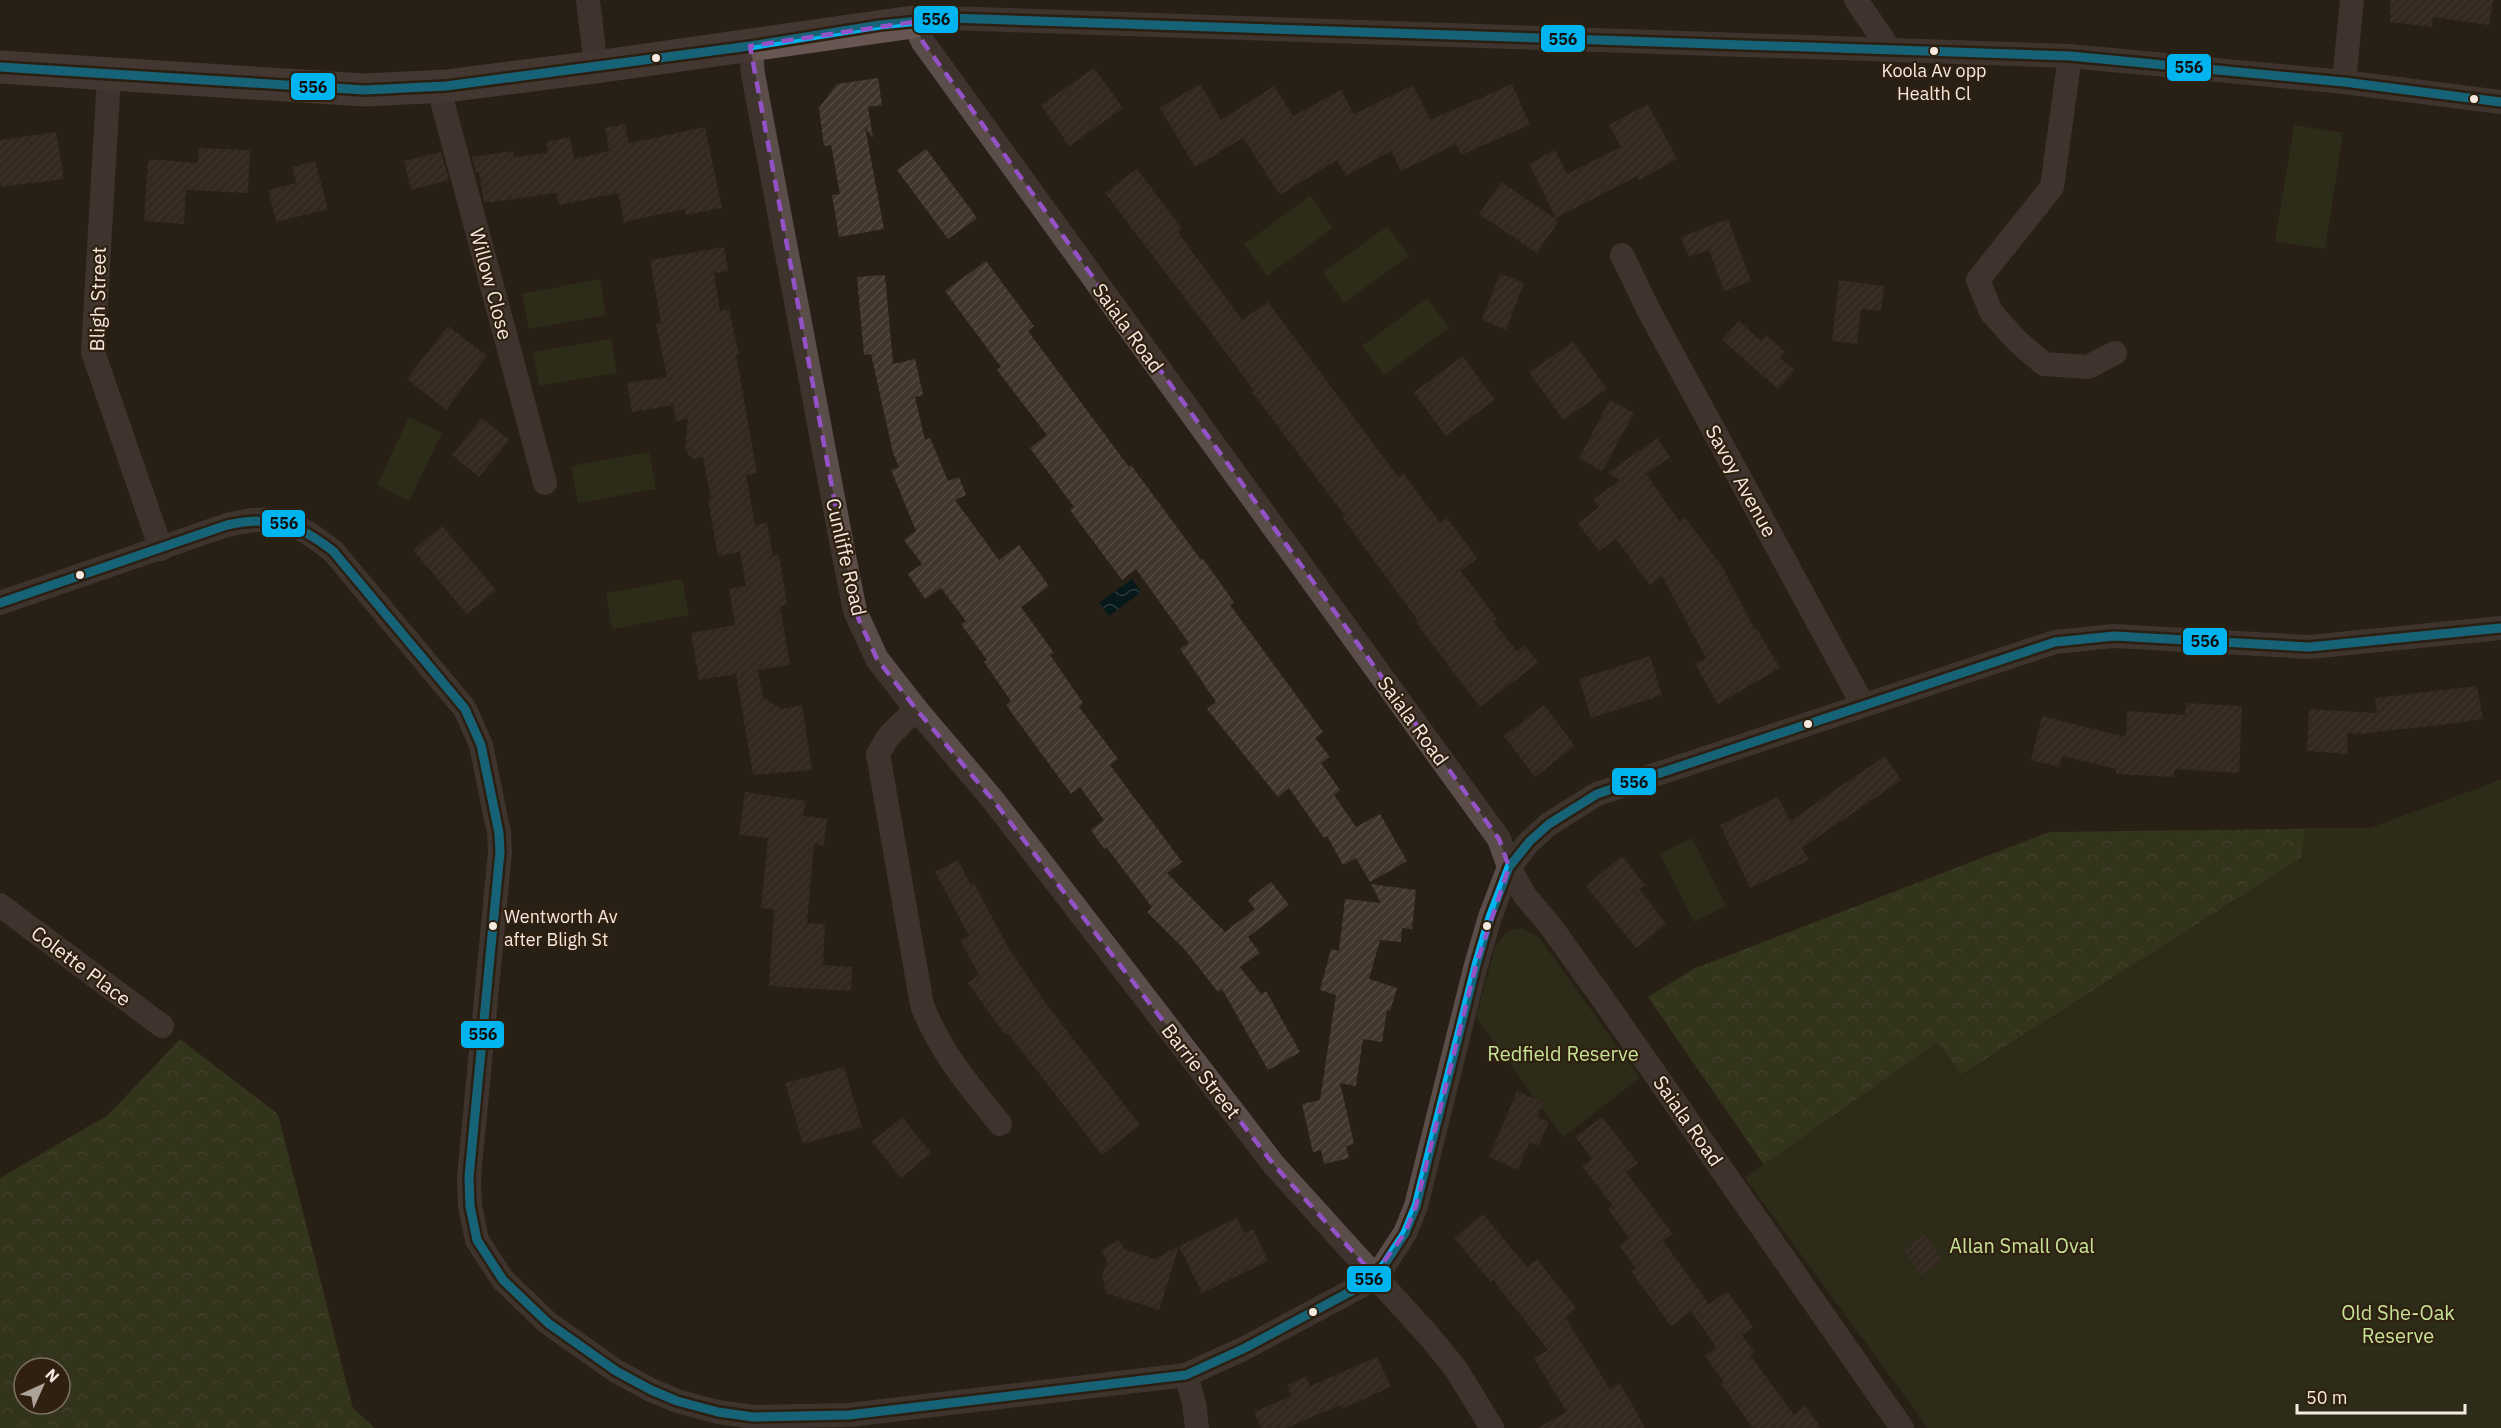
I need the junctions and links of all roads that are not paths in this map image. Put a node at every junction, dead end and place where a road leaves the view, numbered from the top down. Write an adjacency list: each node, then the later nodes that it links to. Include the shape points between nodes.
1 (588, 0): 8 (street)
2 (1856, 0): 6 (street)
3 (2352, 0): 11 (street)
4 (913, 22): 5 (street); 6 (street, via 948,18); 22 (street, Saiala Road, via 942,69 1499,839)
5 (750, 46): 8 (street); 21 (street, Cunliffe Road, via 855,611 877,659)
6 (1889, 48): 7 (street)
7 (2070, 56): 11 (street); 15 (street, via 2052,187 1978,280 1991,312 2044,364 2088,367)
8 (596, 67): 12 (street)
9 (0, 68): 10 (street)
10 (109, 75): 12 (street, via 365,90); 17 (street, Bligh Street, via 93,352)
11 (2344, 82): 13 (street)
12 (438, 86): 16 (street, Willow Close)
13 (2501, 102)
14 (1622, 255): 20 (street, Savoy Avenue)
15 (2115, 353)
16 (545, 483)
17 (161, 549): 18 (street); 27 (street, via 256,519 285,522 311,533 333,551 465,709 481,745 500,852 469,1177 470,1206 477,1240 489,1260 509,1286 548,1323 607,1365 651,1390 718,1413 753,1418 849,1415)
18 (0, 603)
19 (2501, 628): 20 (street, via 2309,648 2114,636 2055,642)
20 (1863, 705): 22 (street, via 1597,794 1549,824 1530,840)
21 (916, 709): 25 (street, via 888,737 878,754 922,1005 933,1035); 26 (street, Barrie Street, via 993,800 1274,1165)
22 (1509, 867): 26 (street, via 1476,965 1416,1206 1405,1233); 30 (street, Saiala Road, via 1525,896 1607,1005)
23 (0, 905): 24 (street, Colette Place)
24 (162, 1026)
25 (1000, 1124)
26 (1374, 1275): 27 (street, via 1361,1286 1245,1348); 29 (street, Barrie Street, via 1456,1369)
27 (1186, 1375): 28 (street)
28 (1197, 1428)
29 (1492, 1428)
30 (1902, 1428)

